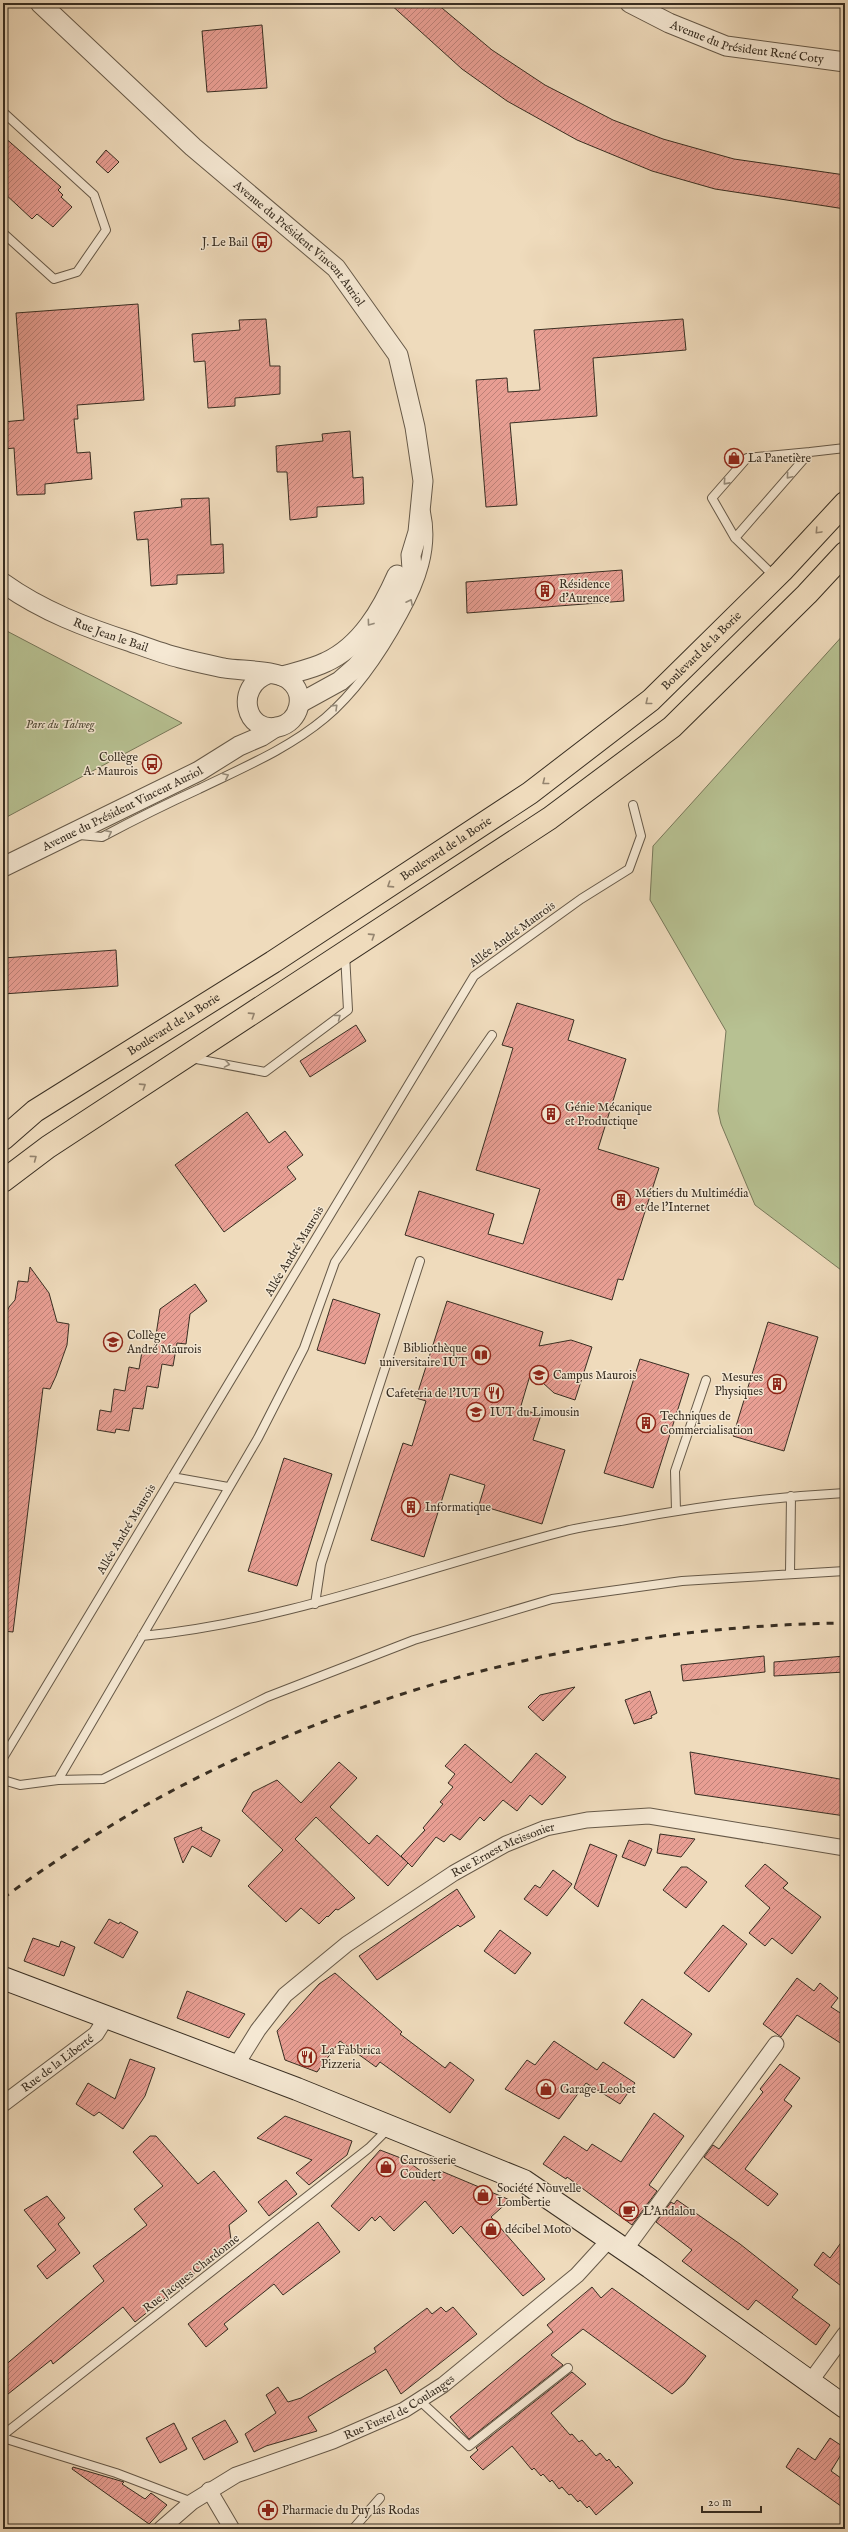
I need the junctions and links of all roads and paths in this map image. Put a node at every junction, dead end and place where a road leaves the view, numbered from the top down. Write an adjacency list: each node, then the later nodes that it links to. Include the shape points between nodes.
1 (630, 3): 3 (street, Avenue du Président René Coty, via 669,23 726,46)
2 (37, 4): 8 (street, Avenue du Président Vincent Auriol, via 193,148 336,268 398,355 415,427)
3 (845, 62)
4 (3, 112): 5 (lane, via 94,195 106,230 77,272 54,279)
5 (3, 233)
6 (845, 448): 7 (lane)
7 (810, 452): 10 (lane, one-way to 10); 10 (lane, one-way to 10, via 747,458 712,498)
8 (423, 498): 12 (street, Avenue du Président Vincent Auriol); 22 (lane, one-way to 8, via 102,837 253,764 325,718 349,694 388,643 412,599 425,565 431,531)
9 (845, 503): 13 (main road, Boulevard de la Borie, one-way to 13)
10 (735, 538): 13 (lane)
11 (845, 552): 24 (main road, one-way to 11, via 550,818 672,727 807,594)
12 (411, 555): 16 (street, Avenue du Président Vincent Auriol, one-way to 16, via 401,566 387,598 376,615 346,650 326,662); 17 (street, Avenue du Président Vincent Auriol, via 412,569 404,591 379,639 356,667 340,681)
13 (775, 578): 27 (main road, Boulevard de la Borie, one-way to 27, via 651,700 530,793 273,962 35,1111)
14 (3, 583): 15 (street, Rue Jean le Bail, via 78,624 178,658)
15 (225, 668): 16 (street, Rue Jean le Bail); 18 (street)
16 (275, 675): 17 (street, via 295,686); 18 (street, via 256,680)
17 (300, 703): 19 (street, via 297,713 290,721)
18 (248, 705): 19 (street, via 260,724); 20 (street)
19 (276, 727): 20 (street, Avenue du Président Vincent Auriol)
20 (239, 746): 22 (street, Avenue du Président Vincent Auriol, via 199,771)
21 (633, 805): 31 (lane, Allée André Maurois, via 641,836 630,869 581,899 474,976)
22 (71, 834): 23 (street, Avenue du Président Vincent Auriol)
23 (3, 867)
24 (345, 954): 26 (main road, one-way to 24); 26 (lane, one-way to 24, via 265,1072 348,1010)
25 (492, 1035): 32 (lane, via 335,1262 304,1348 258,1438)
26 (188, 1057): 28 (main road, one-way to 26, via 48,1147)
27 (3, 1139)
28 (3, 1181)
29 (420, 1261): 38 (lane, via 321,1564)
30 (706, 1380): 35 (lane, via 675,1471)
31 (172, 1477): 32 (lane); 40 (lane, Allée André Maurois)
32 (228, 1488): 39 (lane)
33 (845, 1493): 34 (lane)
34 (791, 1496): 35 (lane); 37 (lane)
35 (676, 1510): 38 (lane, via 563,1531)
36 (845, 1571): 37 (lane)
37 (790, 1573): 42 (lane, via 682,1581 552,1599 414,1640 267,1697 103,1779)
38 (315, 1604): 39 (lane, via 203,1629)
39 (142, 1636): 42 (lane)
40 (3, 1758)
41 (3, 1780): 42 (lane, via 20,1785)
42 (58, 1780)
43 (845, 1848): 47 (street, Rue Ernest Meissonier, via 649,1816 587,1820 546,1828 506,1844 454,1873 347,1944 285,1996 258,2030)
44 (3, 1978): 45 (main road)
45 (106, 2018): 47 (main road); 48 (street, Rue de la Liberté, via 96,2034)
46 (776, 2044): 50 (street, Rue Fustel de Coulanges)
47 (235, 2067): 49 (main road)
48 (3, 2104)
49 (391, 2127): 50 (main road, via 524,2181); 56 (lane, Rue Jacques Chardonne, via 369,2148)
50 (617, 2245): 53 (main road); 54 (street, Rue Fustel de Coulanges, via 443,2385)
51 (845, 2334): 53 (street)
52 (568, 2368): 54 (lane, via 469,2446)
53 (810, 2382): 55 (main road)
54 (419, 2400): 57 (street, Rue Fustel de Coulanges, via 404,2410 333,2441 236,2474)
55 (845, 2407)
56 (3, 2436): 59 (lane, Rue Jacques Chardonne, via 116,2473)
57 (209, 2490): 59 (street, Rue Fustel de Coulanges); 61 (street)
58 (380, 2498): 62 (lane)
59 (192, 2502): 60 (street, Rue Fustel de Coulanges)
60 (161, 2529)
61 (232, 2529)
62 (353, 2529)

